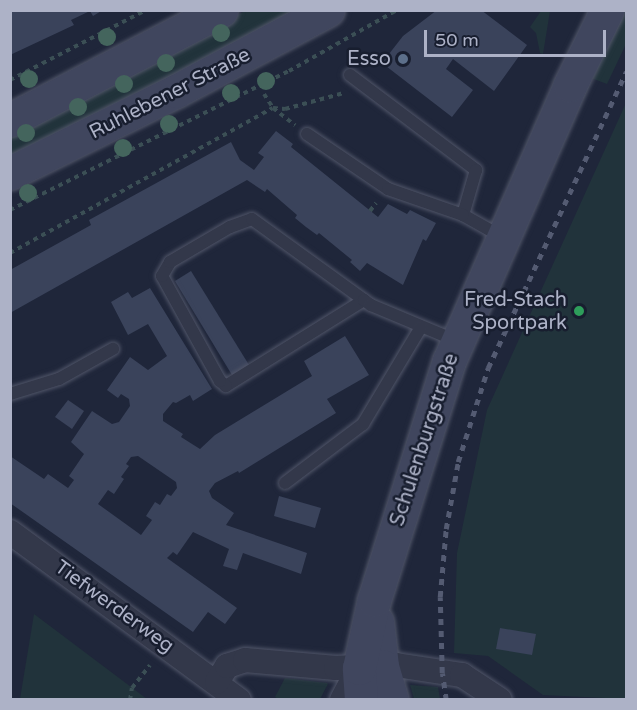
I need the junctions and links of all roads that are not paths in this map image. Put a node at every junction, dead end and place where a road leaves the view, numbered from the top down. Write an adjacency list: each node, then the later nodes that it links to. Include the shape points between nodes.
1 (221, 10): 7 (street)
2 (328, 10): 9 (street, Ruhlebener Straße, via 176,91)
3 (582, 10): 6 (street, Schulenburgstraße)
4 (607, 10): 6 (street, Schulenburgstraße)
5 (355, 79): 10 (lane, via 476,170)
6 (570, 85): 11 (street, Schulenburgstraße)
7 (10, 120)
8 (307, 134): 10 (lane, via 388,189)
9 (10, 172)
10 (463, 215): 11 (lane)
11 (502, 237): 14 (street, Schulenburgstraße)
12 (364, 300): 12 (lane, via 226,386 162,276 170,262 230,227 252,219); 13 (lane)
13 (421, 327): 14 (lane); 17 (lane, via 363,424)
14 (457, 341): 19 (street, Schulenburgstraße, via 374,600)
15 (113, 349): 16 (lane, via 59,379)
16 (10, 394)
17 (285, 483)
18 (10, 532): 20 (street, Tiefwerderweg)
19 (367, 678): 20 (street, via 245,660 227,666); 22 (street); 23 (street, Schulenburgstraße); 24 (street, via 462,675)
20 (217, 682): 21 (street, Tiefwerderweg)
21 (239, 699)
22 (342, 699)
23 (392, 699)
24 (500, 699)

